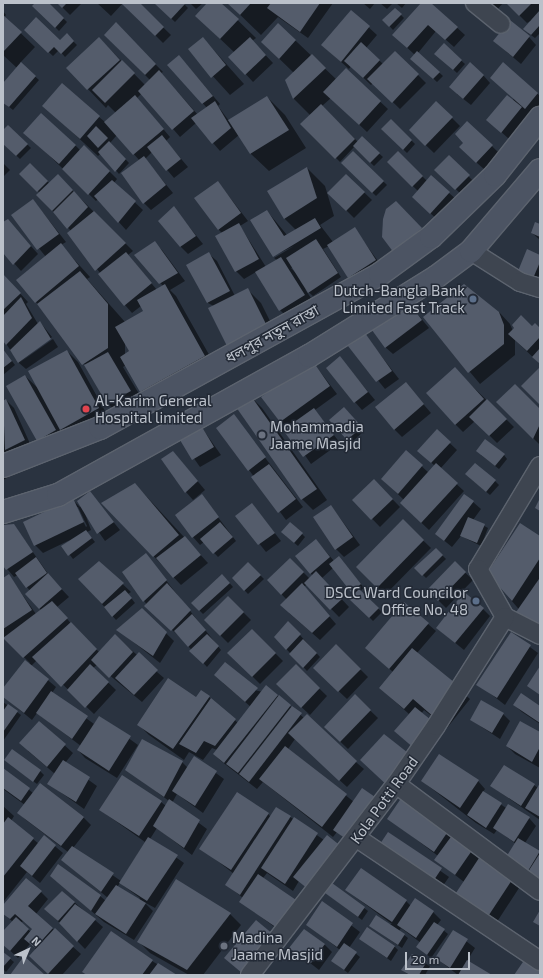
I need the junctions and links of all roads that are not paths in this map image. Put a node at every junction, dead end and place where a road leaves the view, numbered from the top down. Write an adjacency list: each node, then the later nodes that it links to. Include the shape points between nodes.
1 (475, 3): 2 (street)
2 (501, 24)
3 (540, 118): 7 (main road, ধলপুর নতুন রাস্তা, via 484,185 431,237 380,274 100,428)
4 (540, 170): 5 (main road)
5 (471, 251): 6 (street, via 520,282); 9 (main road, via 436,278 309,356 58,495)
6 (540, 288)
7 (3, 466)
8 (540, 466): 10 (street, via 478,569)
9 (3, 512)
10 (505, 617): 11 (street); 12 (street, Kola Potti Road)
11 (540, 636)
12 (396, 784): 13 (street, Kola Potti Road); 14 (street)
13 (357, 838): 15 (street); 16 (street, Kola Potti Road)
14 (540, 891)
15 (540, 961)
16 (250, 975)

